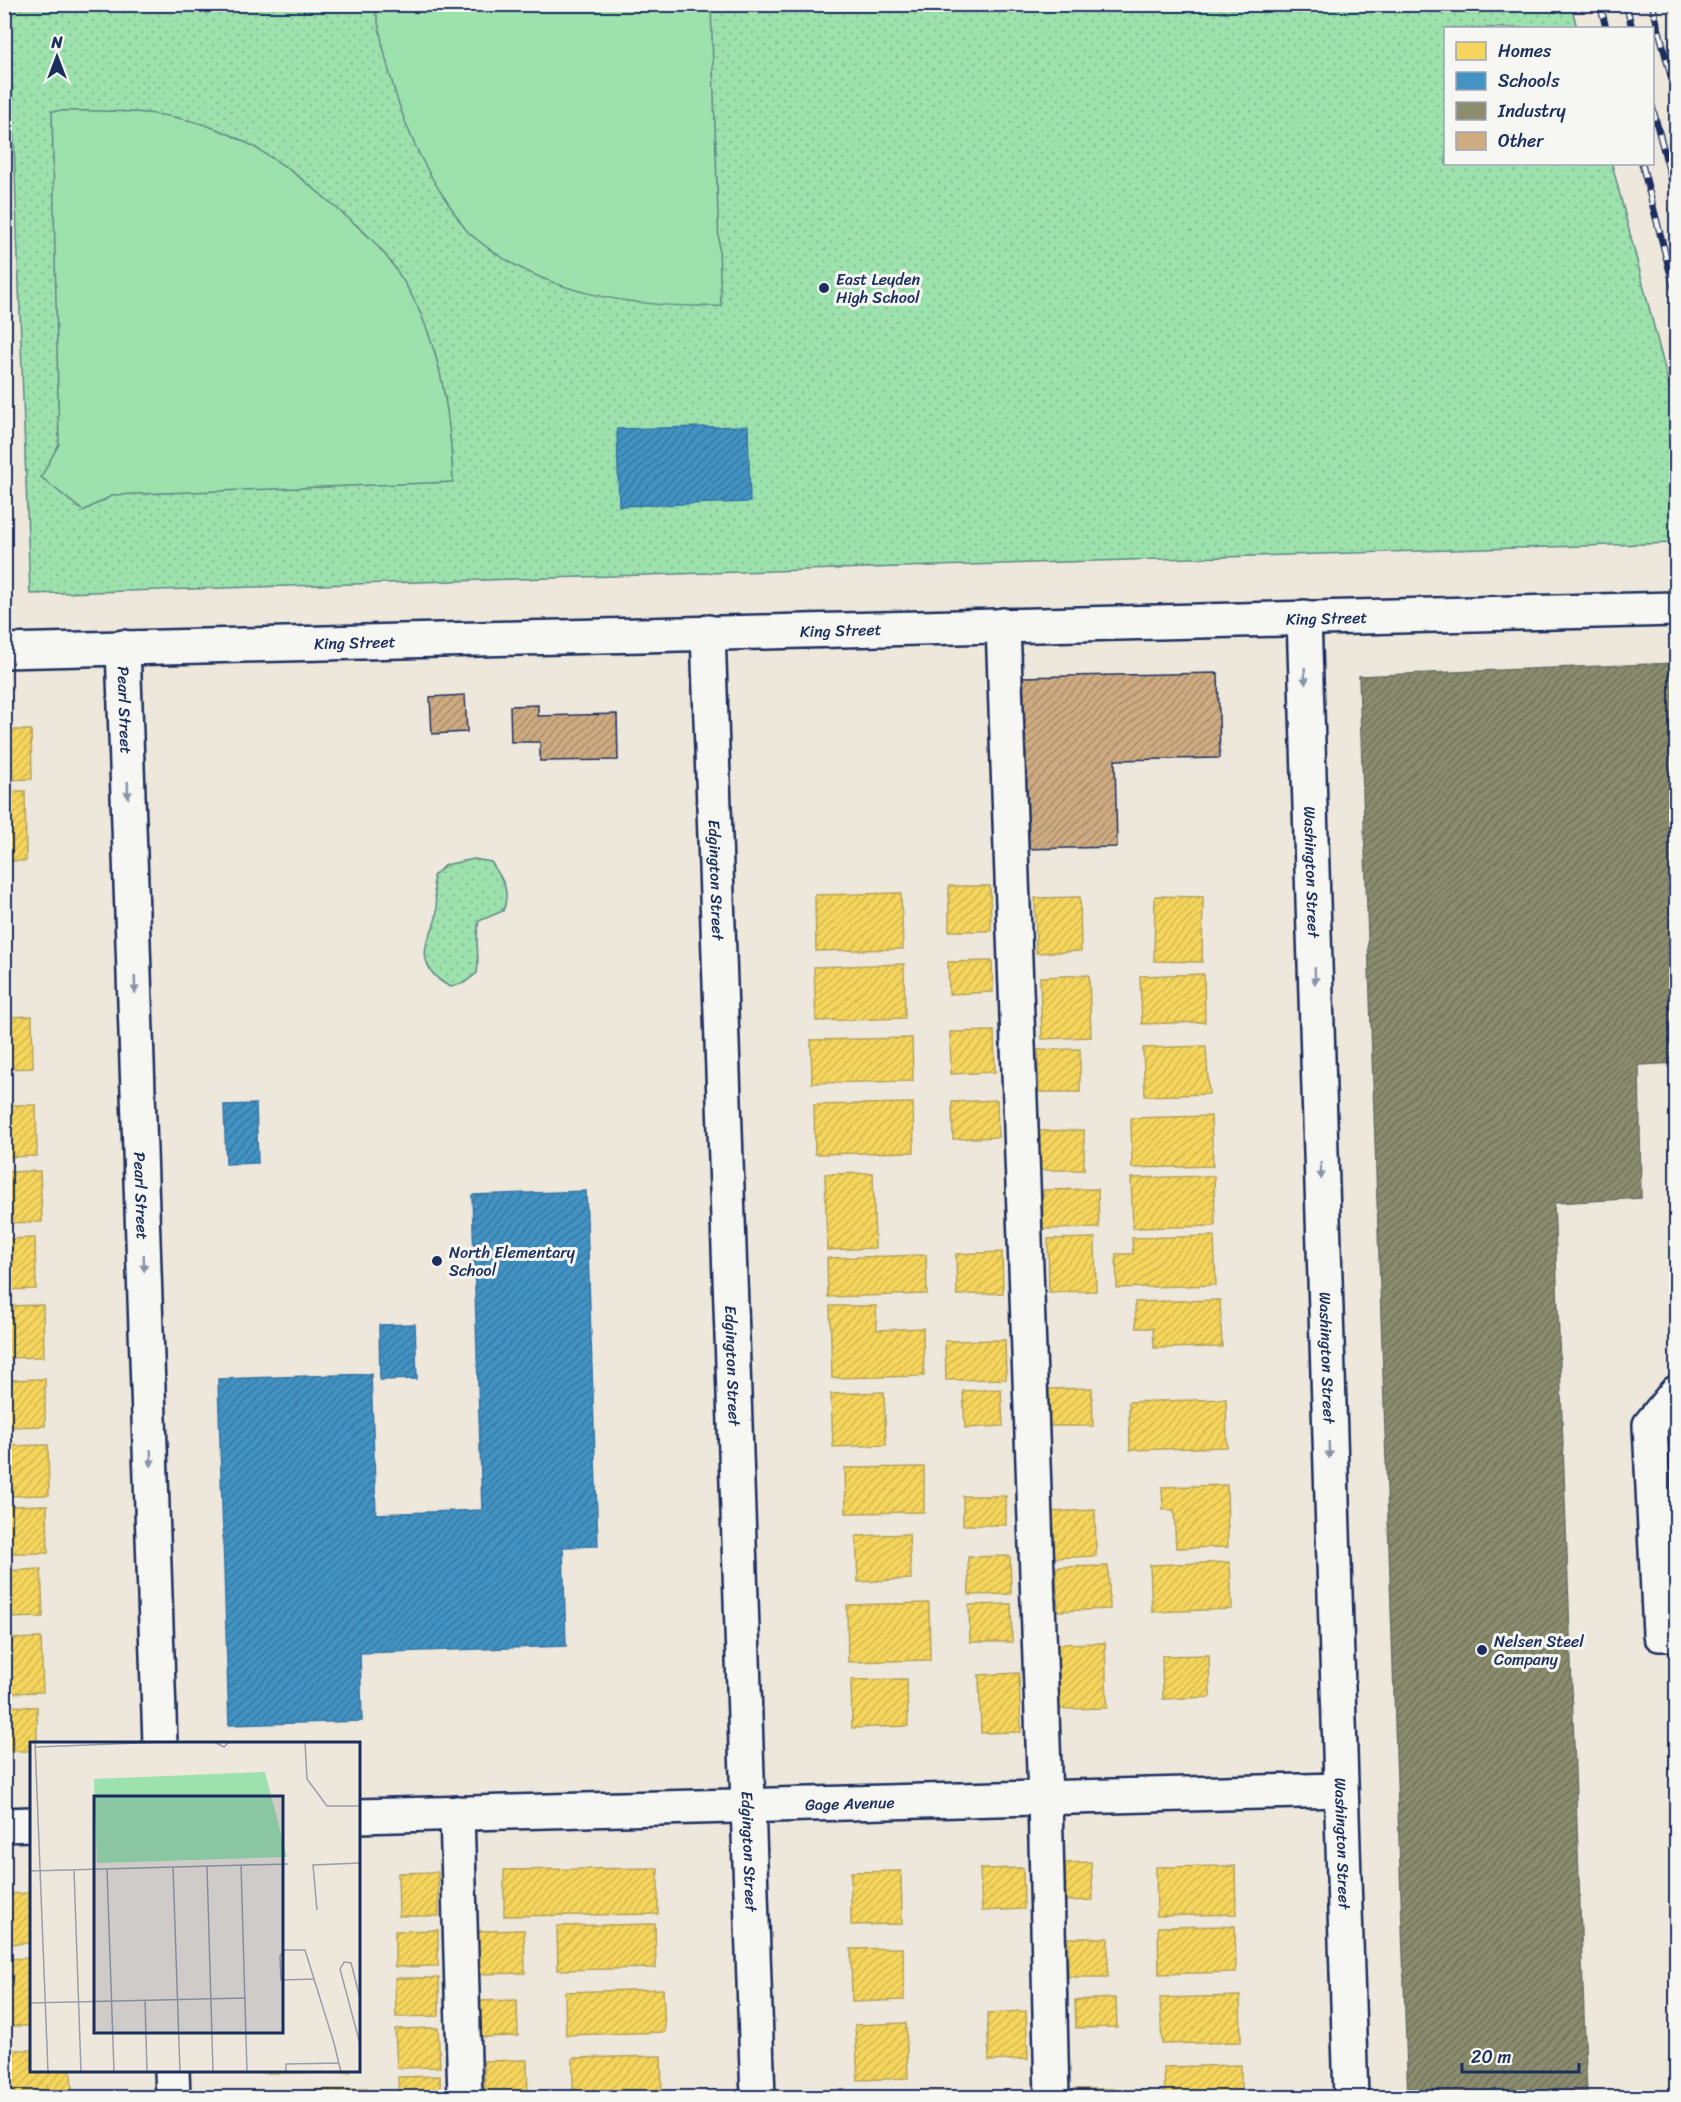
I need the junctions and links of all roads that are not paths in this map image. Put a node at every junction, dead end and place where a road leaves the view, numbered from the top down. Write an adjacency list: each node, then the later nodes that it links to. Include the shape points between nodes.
1 (1677, 609): 2 (street, King Street)
2 (1304, 617): 3 (street, King Street); 10 (street, Washington Street, one-way to 10)
3 (1003, 625): 4 (street, King Street); 11 (street)
4 (708, 632): 5 (street, King Street); 12 (street, Edgington Street)
5 (123, 647): 6 (street, King Street); 9 (street, Pearl Street, one-way to 9)
6 (4, 651)
7 (1677, 1393): 8 (street, via 1650,1425 1660,1634)
8 (1677, 1634)
9 (160, 1742)
10 (1340, 1790): 11 (street, Gage Avenue); 22 (street, Washington Street)
11 (1045, 1797): 12 (street, Gage Avenue); 21 (street)
12 (748, 1805): 13 (street, Gage Avenue); 20 (street, Edgington Street)
13 (457, 1813): 14 (street, Gage Avenue); 19 (street)
14 (360, 1816)
15 (30, 1824): 16 (street)
16 (4, 1825)
17 (172, 2072): 18 (street)
18 (173, 2097)
19 (465, 2097)
20 (758, 2097)
21 (1052, 2097)
22 (1352, 2097)

